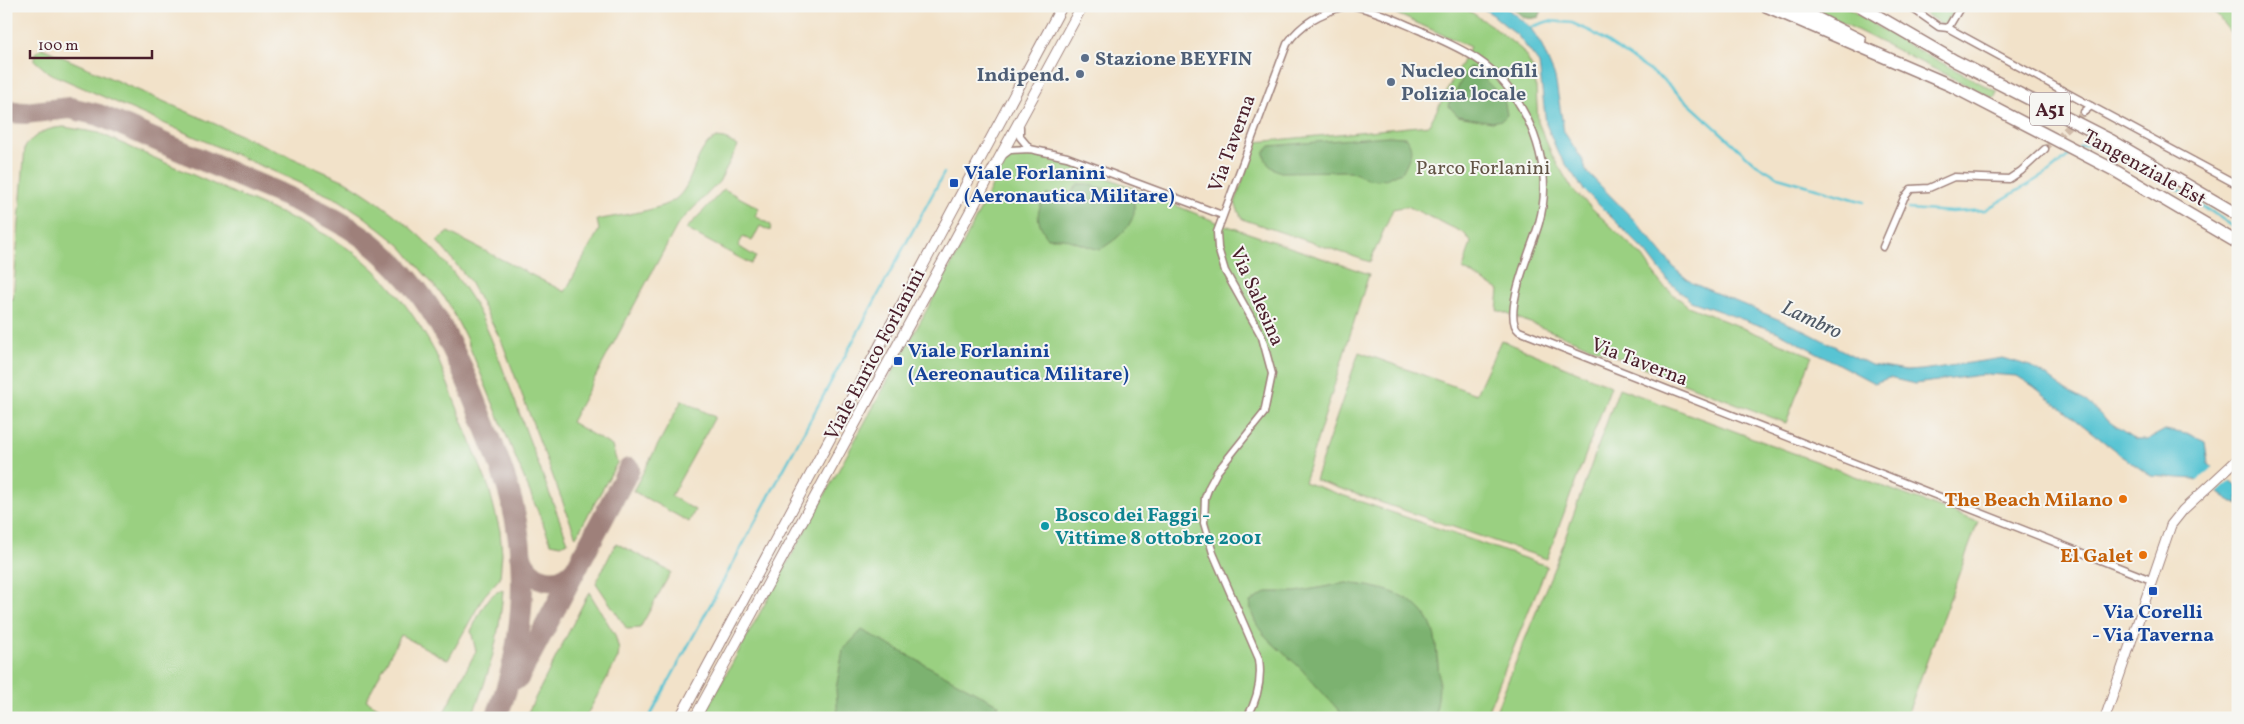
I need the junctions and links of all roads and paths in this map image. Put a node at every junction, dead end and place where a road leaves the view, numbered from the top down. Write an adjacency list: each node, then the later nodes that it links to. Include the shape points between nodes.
1 (1062, 6): 25 (main road, Viale Enrico Forlanini)
2 (1082, 6): 13 (main road, Viale Enrico Forlanini)
3 (1345, 6): 19 (street, Via Taverna, via 1310,20 1287,44)
4 (1355, 6): 24 (street, Via Taverna, via 1396,20 1477,59 1511,92 1529,124 1540,156 1544,190 1540,222 1516,290 1516,328)
5 (1792, 6): 11 (highway, Tangenziale Est / A51)
6 (1860, 6): 20 (highway, Tangenziale Est / A51, bridge, via 1948,56 2112,141)
7 (1909, 6): 10 (street, via 1938,27)
8 (1961, 6): 10 (street)
9 (1770, 8): 11 (highway)
10 (1948, 28): 12 (street)
11 (1952, 86): 21 (highway, Tangenziale Est / A51, bridge, via 2112,169)
12 (2091, 106): 14 (street); 18 (street)
13 (1027, 108): 15 (street, via 1018,133); 17 (main road, Viale Enrico Forlanini)
14 (2084, 112)
15 (1030, 148): 17 (street, Via Taverna, via 1010,150); 19 (street, Via Taverna, via 1082,162)
16 (2045, 149): 22 (street, via 2009,179 1954,177 1929,188 1911,189 1906,193)
17 (1000, 159): 26 (main road, Viale Enrico Forlanini)
18 (2238, 185)
19 (1222, 215): 27 (street, Via Salesina, via 1217,236 1219,254 1262,337 1272,374 1264,413 1217,472 1209,487 1204,510 1207,538 1259,659 1257,689)
20 (2238, 215)
21 (2238, 243)
22 (1883, 247)
23 (2238, 459): 24 (street, via 2171,525)
24 (2151, 580): 28 (street)
25 (680, 718)
26 (695, 718)
27 (1247, 718)
28 (2105, 718)

